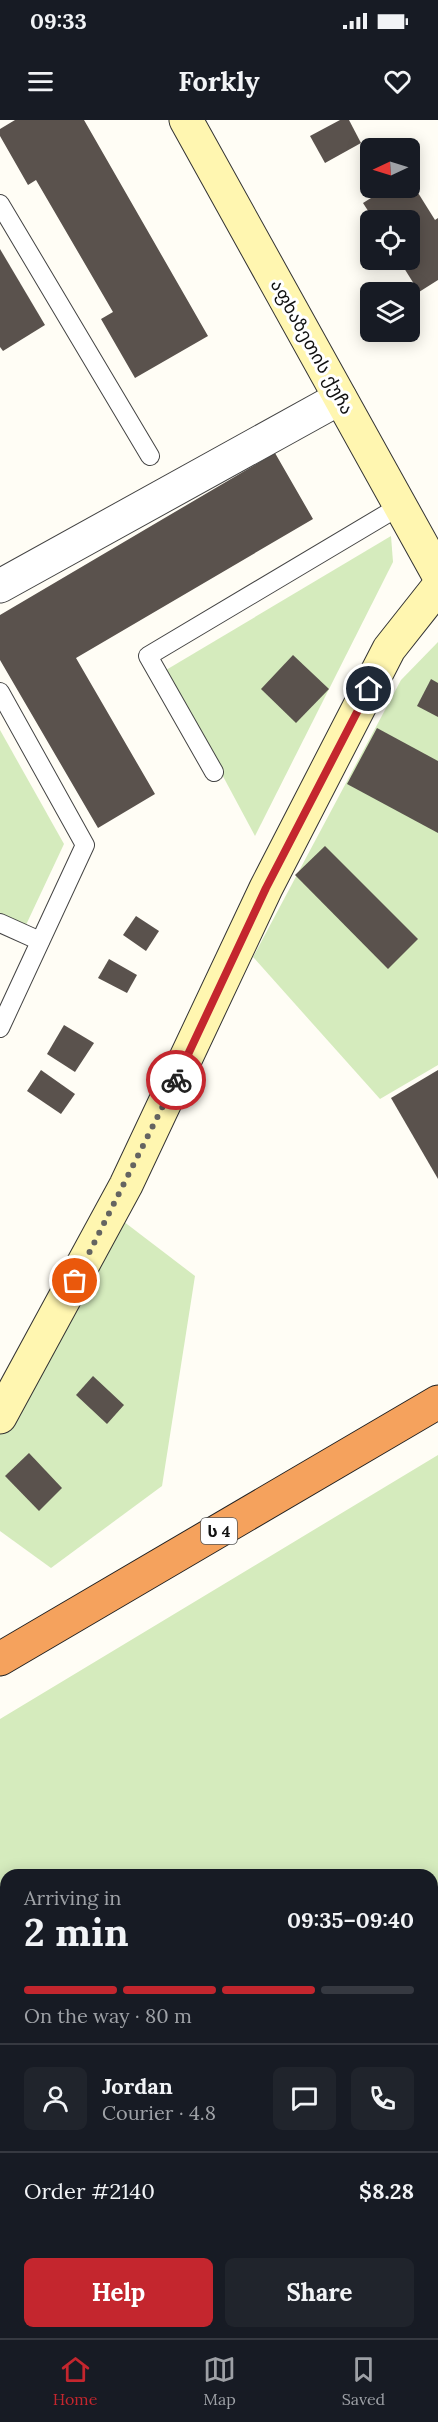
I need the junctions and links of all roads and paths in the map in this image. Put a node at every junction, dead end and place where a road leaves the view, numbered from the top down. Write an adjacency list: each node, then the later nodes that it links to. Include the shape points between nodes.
1 (186, 120): 3 (street, აფხაზეთის ქუჩა)
2 (0, 204): 4 (lane)
3 (340, 398): 5 (street, აფხაზეთის ქუჩა); 7 (street)
4 (150, 456)
5 (400, 506): 6 (street, აფხაზეთის ქუჩა); 10 (lane, via 148,656)
6 (438, 574)
7 (0, 586)
8 (438, 587): 15 (street, via 389,649 266,888 126,1185)
9 (0, 692): 12 (lane, via 85,845)
10 (214, 772)
11 (0, 922): 12 (lane)
12 (40, 941): 13 (lane)
13 (0, 1028)
14 (438, 1402): 16 (highway, ს 4)
15 (0, 1417)
16 (0, 1659)

